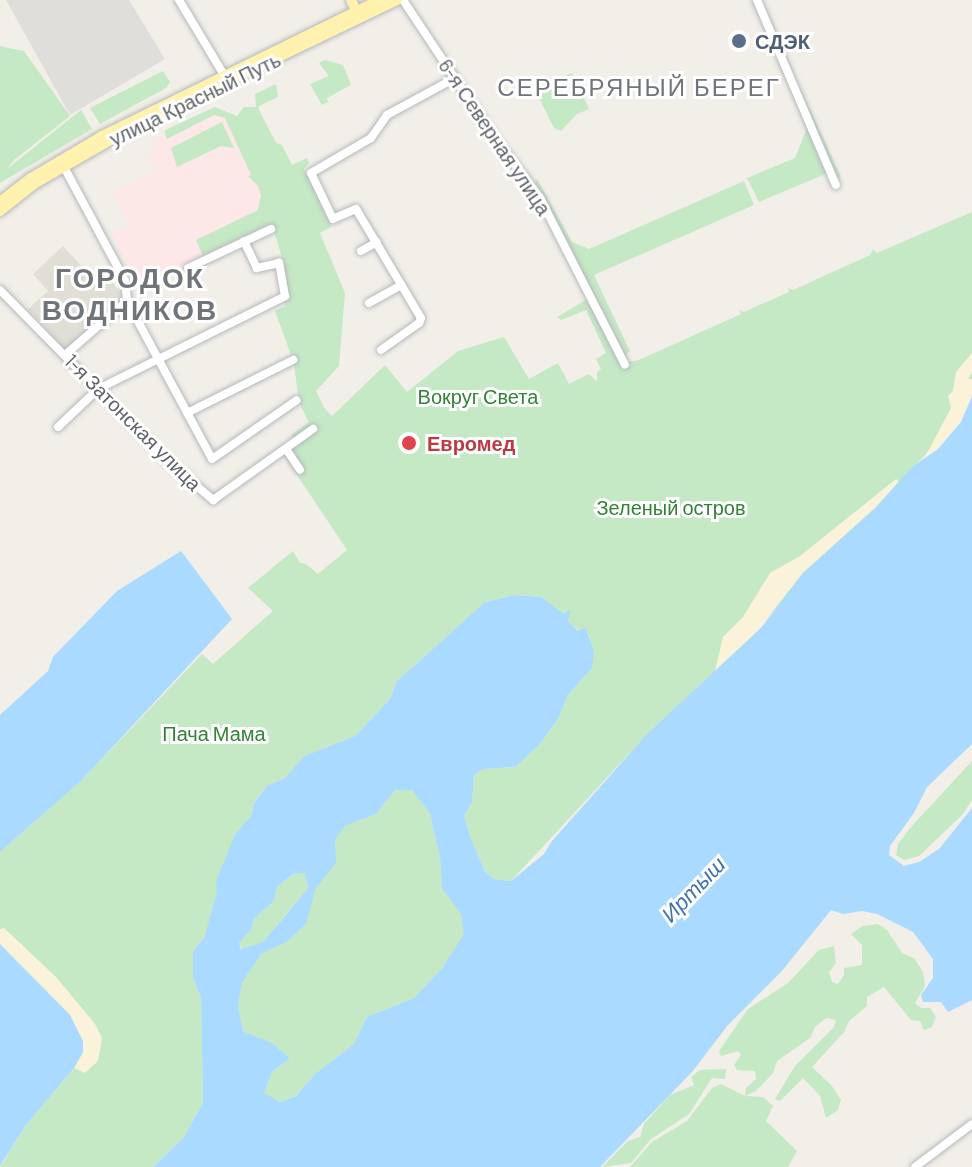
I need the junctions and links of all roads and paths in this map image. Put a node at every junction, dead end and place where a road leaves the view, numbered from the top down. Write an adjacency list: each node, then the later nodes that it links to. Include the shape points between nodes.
1 (179, 0): 7 (street)
2 (351, 0): 6 (main road)
3 (379, 0): 6 (main road, улица Красный Путь)
4 (400, 0): 6 (main road, улица Красный Путь); 8 (street, 6-я Северная улица)
5 (757, 0): 11 (street)
6 (358, 15): 7 (main road, улица Красный Путь); 9 (main road, улица Красный Путь)
7 (224, 75): 9 (main road, улица Красный Путь)
8 (455, 78): 16 (street, via 387,115 371,138 315,167 311,176 333,219 356,209); 27 (street, 6-я Северная улица, via 540,198)
9 (104, 139): 10 (main road, улица Красный Путь); 12 (main road, улица Красный Путь, via 31,178)
10 (64, 167): 13 (main road, улица Красный Путь); 21 (street, via 125,281)
11 (836, 185)
12 (0, 202)
13 (0, 211)
14 (271, 229): 15 (street)
15 (244, 241): 18 (street); 25 (street, via 257,268 279,263 285,296)
16 (377, 242): 17 (street); 19 (street)
17 (361, 251)
18 (188, 268)
19 (401, 285): 22 (street); 23 (street, via 421,320)
20 (0, 290): 24 (street, 1-я Затонская улица)
21 (127, 301): 24 (street); 25 (street)
22 (369, 303)
23 (381, 350)
24 (65, 355): 28 (street, 1-я Затонская улица)
25 (159, 359): 28 (street); 30 (street)
26 (293, 360): 30 (street)
27 (625, 365)
28 (98, 389): 31 (street); 33 (street, 1-я Затонская улица, via 213,500)
29 (297, 400): 30 (street, via 212,459)
30 (187, 413)
31 (58, 427)
32 (313, 429): 33 (street, 1-я Затонская улица)
33 (286, 449): 34 (street)
34 (300, 470)
35 (972, 1124): 36 (street)
36 (915, 1167)

